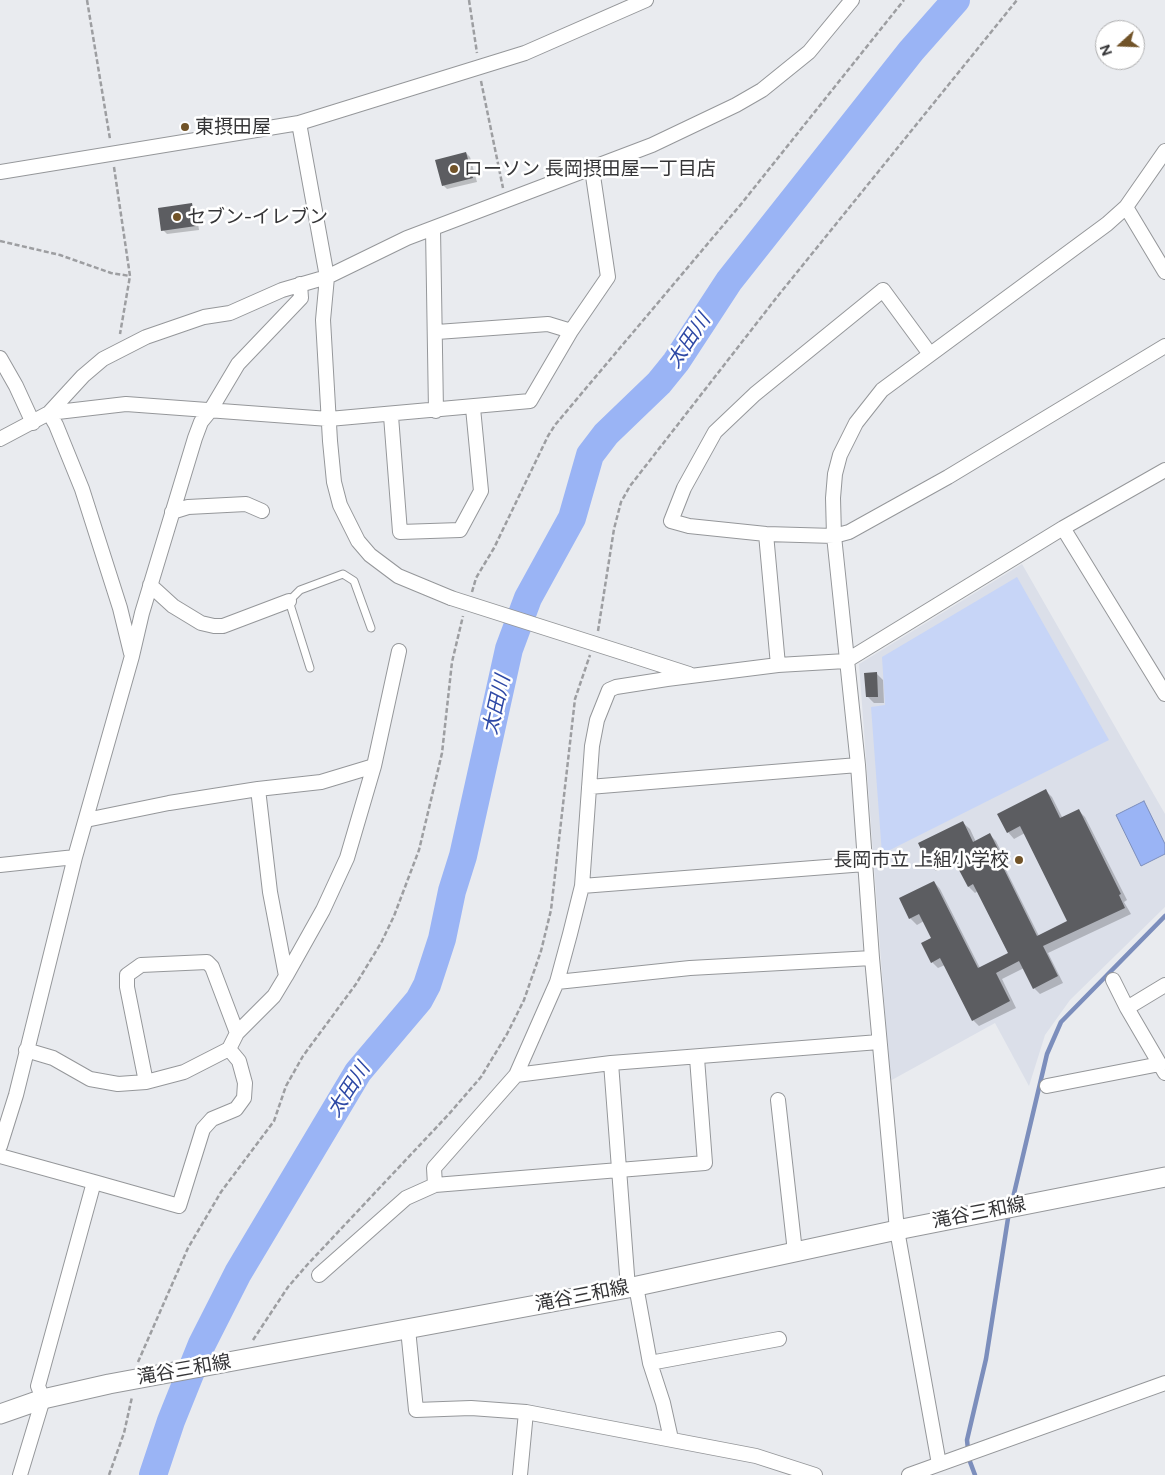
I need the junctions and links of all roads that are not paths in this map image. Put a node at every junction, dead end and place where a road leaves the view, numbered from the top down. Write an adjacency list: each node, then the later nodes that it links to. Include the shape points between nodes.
1 (646, 0): 3 (street, via 569,35 479,69)
2 (852, 0): 5 (street, via 809,52 762,90 660,141)
3 (299, 123): 6 (street); 10 (street)
4 (1165, 151): 7 (street)
5 (592, 169): 8 (street); 12 (street, via 608,277)
6 (0, 172)
7 (1126, 207): 9 (street); 15 (street)
8 (433, 229): 10 (street); 13 (street)
9 (1165, 272)
10 (327, 277): 11 (street); 22 (street, via 324,320)
11 (300, 284): 18 (street, via 301,298 238,364); 20 (street, via 230,313 204,317 119,350 93,366)
12 (571, 331): 13 (street, via 548,324); 17 (street, via 530,401)
13 (436, 332): 19 (street)
14 (1165, 346): 30 (street, via 948,477 849,532)
15 (930, 354): 29 (street, via 883,290 754,394 715,432 684,488 671,521 688,526); 30 (street, via 882,390 856,423 840,455 835,474)
16 (0, 358): 23 (street)
17 (473, 408): 19 (street); 21 (street, via 481,491 460,530 400,532)
18 (210, 411): 20 (street, via 126,404); 22 (street); 27 (street, via 201,422)
19 (436, 411): 21 (street)
20 (49, 413): 23 (street); 35 (street, via 82,489)
21 (391, 416): 22 (street)
22 (330, 419): 39 (street, bridge, via 334,482 340,505 358,541 370,555 398,576 451,598)
23 (33, 423): 24 (street)
24 (0, 440)
25 (1163, 476): 28 (street)
26 (262, 510): 27 (street, via 246,504 188,507)
27 (172, 512): 31 (street)
28 (1063, 528): 36 (street); 40 (street)
29 (766, 534): 30 (street); 37 (street)
30 (834, 536): 36 (street)
31 (150, 585): 32 (street, via 173,606 201,623 214,626 223,626); 35 (street)
32 (289, 601): 33 (lane, via 300,590 343,574 354,581); 38 (lane)
33 (371, 628)
34 (399, 650): 41 (street)
35 (132, 656): 45 (street)
36 (846, 661): 37 (street); 42 (street)
37 (778, 665): 39 (street)
38 (310, 668)
39 (695, 676): 43 (street, via 609,690 597,720)
40 (1165, 694)
41 (374, 766): 44 (street, via 321,782); 51 (street, via 347,858 323,910)
42 (858, 766): 43 (street); 47 (street)
43 (589, 787): 49 (street)
44 (258, 789): 45 (street); 51 (street, via 270,892)
45 (86, 820): 46 (street)
46 (76, 857): 48 (street); 59 (street)
47 (865, 864): 49 (street); 50 (street)
48 (0, 865)
49 (582, 886): 53 (street)
50 (872, 958): 53 (street, via 690,968); 57 (street)
51 (286, 976): 56 (street, via 274,996)
52 (1113, 980): 55 (street)
53 (557, 982): 63 (street)
54 (1165, 985): 55 (street)
55 (1127, 1008): 62 (street)
56 (237, 1033): 58 (street); 64 (street, via 212,967 207,962 140,965 127,975 127,987)
57 (879, 1042): 60 (street); 73 (street)
58 (229, 1049): 64 (street, via 184,1072); 71 (street, via 239,1061 245,1083 244,1098 236,1109 212,1119 203,1129 179,1206)
59 (26, 1050): 64 (street, via 53,1058 90,1080 118,1084); 67 (street)
60 (697, 1058): 61 (street); 69 (street, via 705,1163)
61 (611, 1064): 63 (street); 69 (street)
62 (1163, 1068): 65 (street)
63 (516, 1074): 72 (street, via 434,1168)
64 (146, 1082)
65 (1047, 1086)
66 (778, 1100): 74 (street)
67 (0, 1146)
68 (0, 1156): 71 (street)
69 (621, 1172): 72 (street); 76 (street)
70 (1165, 1177): 73 (main road, 滝谷三和線)
71 (94, 1182): 81 (street, via 38,1386)
72 (435, 1185): 75 (street, via 406,1198)
73 (897, 1230): 74 (main road, 滝谷三和線); 85 (street)
74 (795, 1252): 76 (main road, 滝谷三和線)
75 (319, 1275)
76 (632, 1287): 77 (main road, 滝谷三和線); 79 (street)
77 (408, 1329): 81 (main road, 滝谷三和線, via 246,1353 137,1374); 82 (street, via 416,1410 471,1408)
78 (779, 1339): 79 (street)
79 (650, 1363): 84 (street)
80 (1165, 1383): 85 (street)
81 (43, 1399): 83 (main road, 滝谷三和線); 86 (street)
82 (526, 1412): 84 (street); 87 (street)
83 (0, 1414)
84 (670, 1438): 88 (street, via 756,1456)
85 (939, 1464): 89 (street)
86 (20, 1475)
87 (520, 1475)
88 (815, 1475)
89 (909, 1475)

